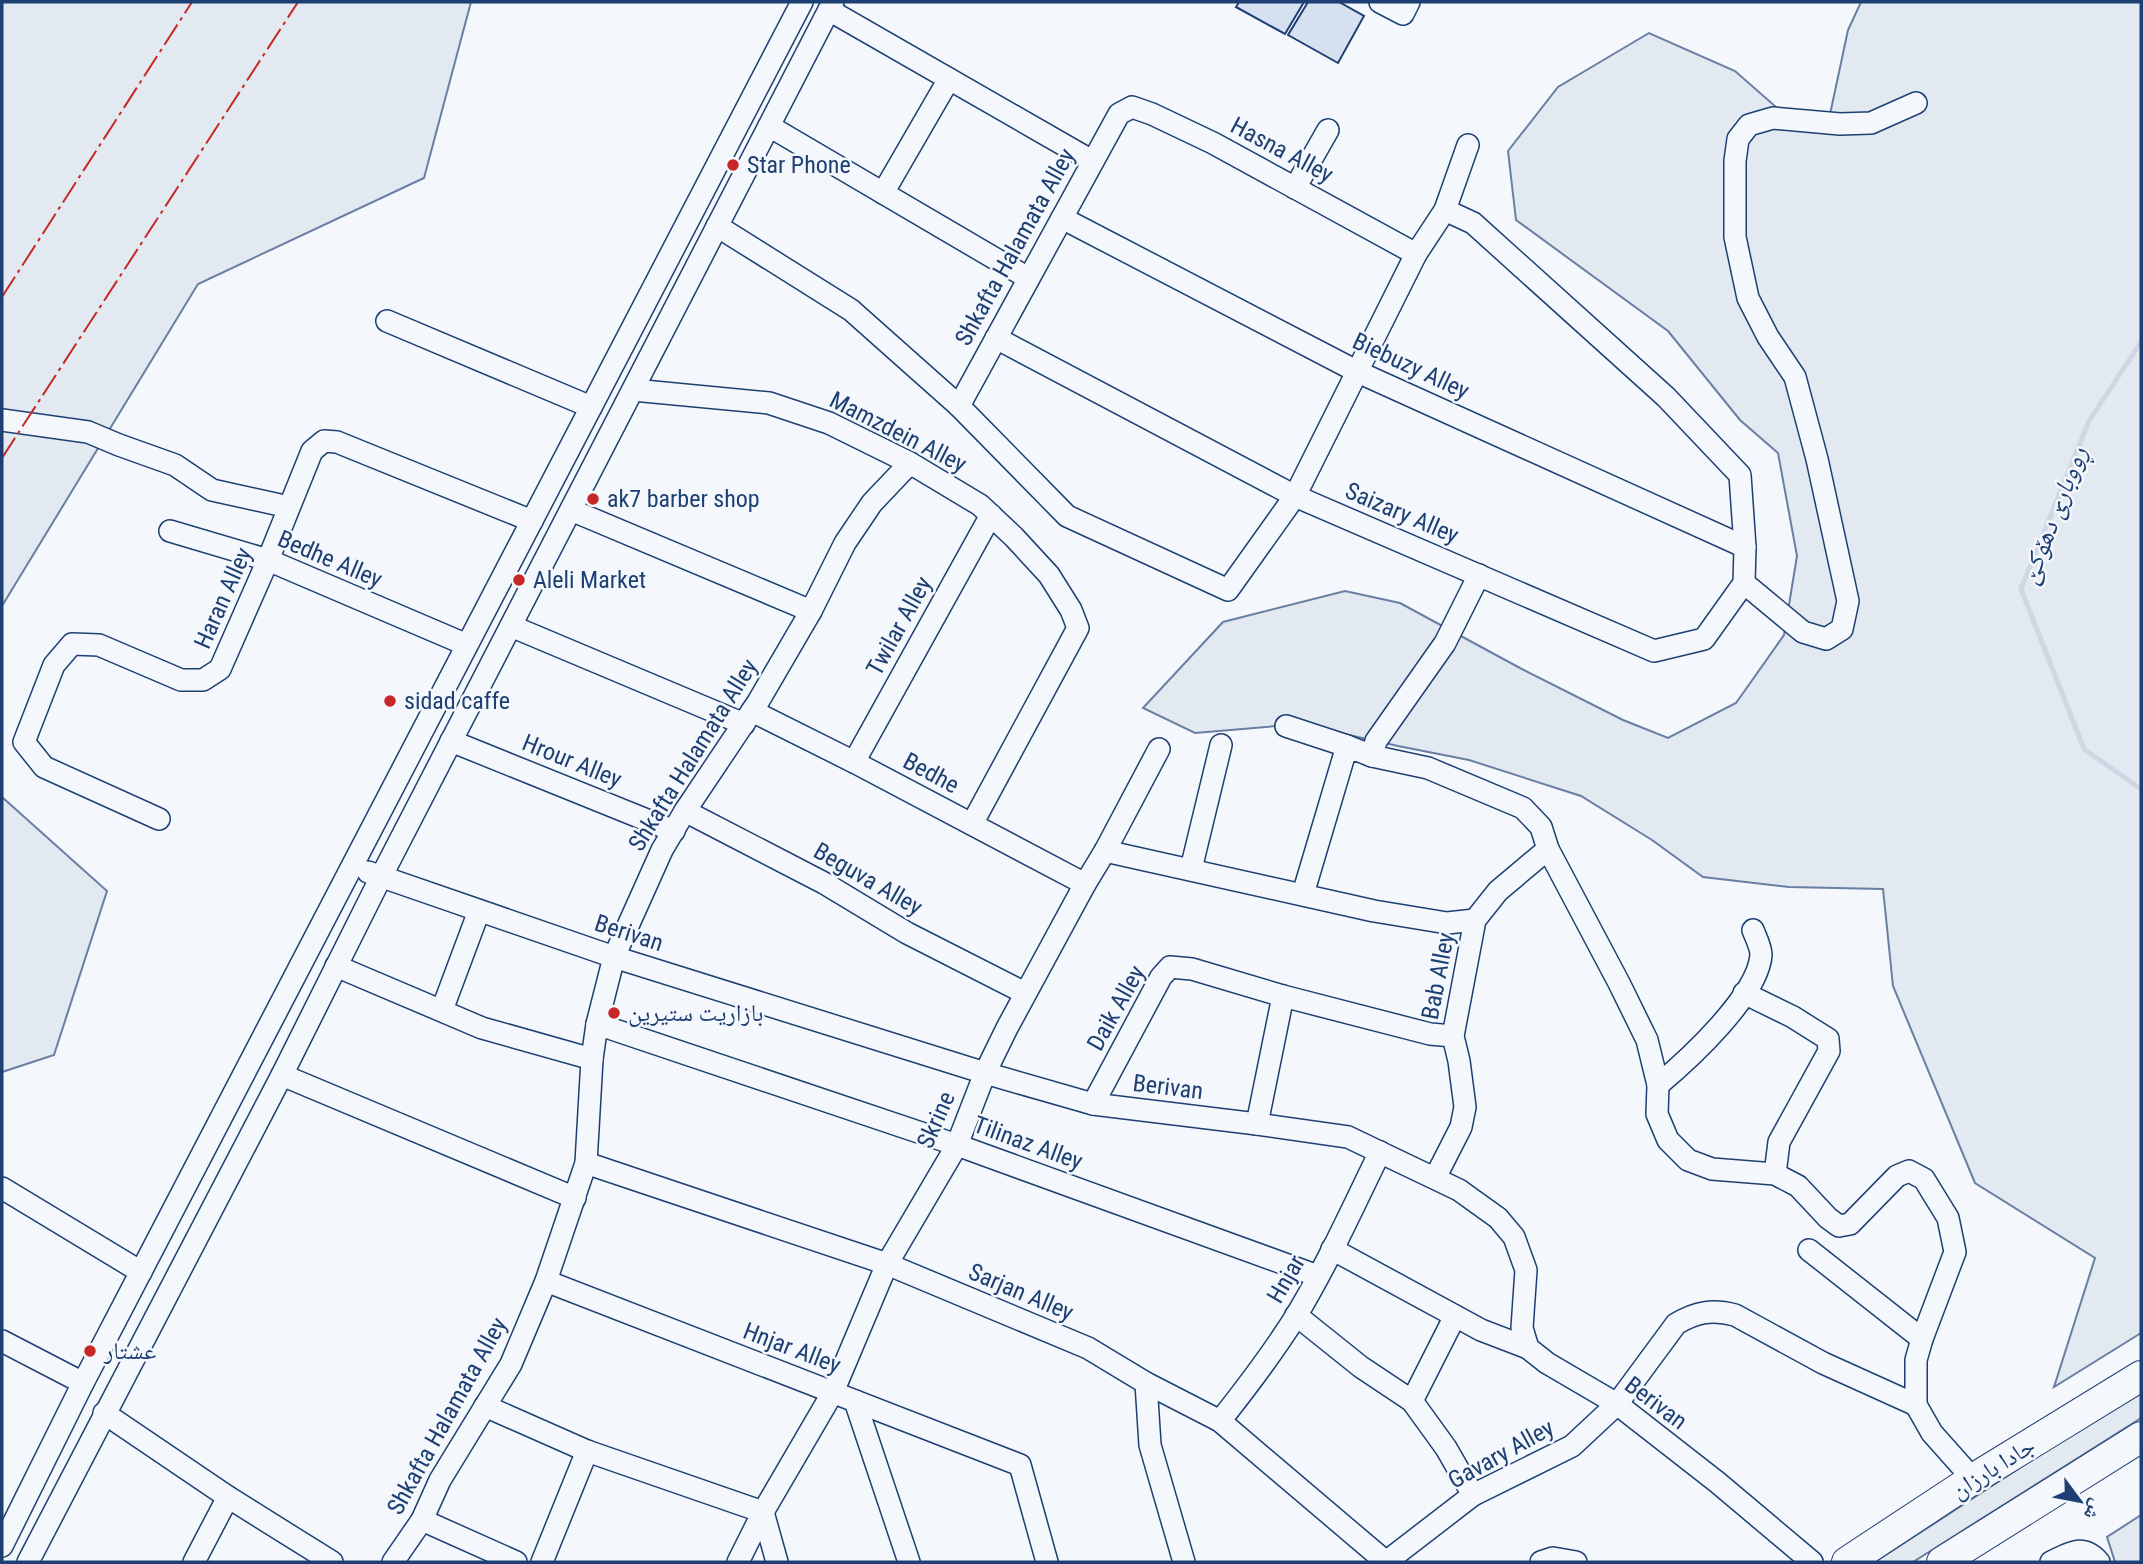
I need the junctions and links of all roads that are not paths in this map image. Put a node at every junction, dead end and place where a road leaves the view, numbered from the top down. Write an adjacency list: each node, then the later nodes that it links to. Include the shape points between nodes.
1 (802, 2): 24 (street)
2 (1380, 2): 3 (street, via 1403,14)
3 (1409, 2)
4 (831, 6): 5 (street); 8 (street)
5 (949, 79): 11 (street); 13 (street)
6 (1916, 103): 36 (street, via 1871,123 1773,118 1749,125 1738,139 1735,237 1748,298 1795,377 1849,601 1842,629 1826,639 1802,632)
7 (1119, 114): 11 (street, Shkafta Halamata Alley); 12 (street, Hasna Alley, via 1132,107 1152,114)
8 (769, 126): 13 (street); 16 (street)
9 (1328, 130): 12 (street)
10 (1468, 145): 14 (street)
11 (1092, 161): 15 (street, Shkafta Halamata Alley)
12 (1295, 187): 17 (street, Hasna Alley)
13 (883, 193): 18 (street)
14 (1446, 210): 17 (street); 33 (street, via 1473,223 1665,397 1740,475)
15 (1062, 218): 18 (street, Shkafta Halamata Alley); 21 (street, Biebuzy Alley)
16 (717, 226): 22 (street); 23 (street, via 851,310)
17 (1416, 254): 21 (street)
18 (1028, 278): 20 (street, Shkafta Halamata Alley)
19 (387, 321): 24 (street)
20 (996, 338): 23 (street, Shkafta Halamata Alley); 27 (street, Saizary Alley)
21 (1358, 372): 27 (street); 33 (street, Biebuzy Alley)
22 (633, 390): 26 (street, Mamzdein Alley, via 769,404 829,423); 29 (street)
23 (959, 406): 27 (street, via 1067,516 1228,590)
24 (591, 407): 31 (street)
25 (2, 420): 28 (street, via 88,432 175,465 212,490)
26 (910, 463): 30 (street, Mamzdein Alley); 37 (street, Shkafta Halamata Alley, via 872,503)
27 (1295, 496): 35 (street, Saizary Alley)
28 (289, 507): 31 (street, Haran Alley, via 312,451 324,441 337,442); 34 (street, Haran Alley)
29 (571, 510): 37 (street); 38 (street)
30 (991, 514): 47 (street, Twilar Alley); 50 (street, Mamzdein Alley, via 1049,575 1078,628)
31 (532, 522): 39 (street)
32 (170, 531): 34 (street, Bedhe Alley)
33 (1745, 547): 36 (street)
34 (268, 560): 39 (street, Bedhe Alley); 49 (street, Haran Alley, via 220,669 202,680 181,680 99,645 72,644 54,665 24,742 44,767)
35 (1479, 575): 36 (street, Saizary Alley, via 1654,651 1704,639); 46 (street, via 1445,643 1376,741)
36 (1744, 583)
37 (811, 611): 40 (street, Shkafta Halamata Alley)
38 (511, 626): 40 (street); 42 (street)
39 (467, 645): 54 (street)
40 (748, 718): 47 (street, Bedhe); 48 (street, Shkafta Halamata Alley)
41 (1286, 726): 44 (street)
42 (452, 741): 51 (street, Hrour Alley); 56 (street)
43 (1221, 745): 55 (street)
44 (1347, 746): 46 (street); 58 (street)
45 (1159, 749): 53 (street, Skrine)
46 (1372, 756): 52 (street, via 1428,768 1523,808 1541,827)
47 (854, 762): 50 (street, Bedhe)
48 (685, 811): 51 (street, Shkafta Halamata Alley); 64 (street, Beguva Alley)
49 (159, 819)
50 (972, 824): 57 (street, Bedhe)
51 (674, 831): 62 (street, Shkafta Halamata Alley)
52 (1548, 849): 60 (street, Bab Alley, via 1498,891); 73 (street, via 1647,1040)
53 (1105, 851): 55 (street); 57 (street, Skrine)
54 (352, 866): 56 (street, Berivan); 86 (street)
55 (1191, 869): 58 (street)
56 (381, 877): 59 (street, Berivan); 63 (street)
57 (1084, 884): 64 (street, Skrine)
58 (1303, 894): 60 (street, via 1447,923)
59 (479, 911): 62 (street, Berivan); 67 (street)
60 (1475, 920): 69 (street, Bab Alley)
61 (1753, 930): 65 (street, via 1761,953 1757,975)
62 (614, 957): 68 (street, Shkafta Halamata Alley); 71 (street, Berivan)
63 (336, 966): 67 (street); 72 (street)
64 (1026, 993): 71 (street, Skrine)
65 (1744, 993): 73 (street, via 1689,1059); 79 (street, via 1828,1039 1829,1051 1779,1142)
66 (1283, 996): 69 (street, Daik Alley); 74 (street, Daik Alley, via 1192,969 1170,967); 75 (street)
67 (442, 1010): 70 (street, via 482,1028)
68 (597, 1024): 70 (street, Shkafta Halamata Alley); 76 (street, Tilinaz Alley)
69 (1453, 1036): 80 (street, Bab Alley, via 1465,1107 1461,1127)
70 (592, 1059): 78 (street, Shkafta Halamata Alley)
71 (985, 1073): 74 (street, Berivan); 76 (street, Skrine)
72 (282, 1075): 82 (street); 103 (street)
73 (1658, 1084): 79 (street, via 1657,1114 1668,1140 1688,1160 1712,1169)
74 (1093, 1104): 75 (street, Berivan)
75 (1257, 1124): 77 (street, Berivan, via 1348,1137)
76 (957, 1145): 85 (street, Skrine); 87 (street, Tilinaz Alley)
77 (1380, 1152): 80 (street, Berivan); 83 (street, Hnjar)
78 (586, 1163): 82 (street, Shkafta Halamata Alley); 85 (street, Sarjan Alley)
79 (1775, 1174): 91 (street, via 1798,1186 1839,1226 1850,1224 1896,1176 1909,1171 1924,1179 1948,1218 1955,1252)
80 (1434, 1178): 93 (street, Berivan, via 1479,1204 1514,1237 1526,1270 1522,1328)
81 (2, 1188): 86 (street)
82 (575, 1198): 88 (street, Shkafta Halamata Alley)
83 (1332, 1249): 87 (street, Hnjar); 90 (street)
84 (1809, 1250): 91 (street)
85 (887, 1264): 96 (street, Sarjan Alley, via 1088,1348); 97 (street, Skrine)
86 (141, 1272): 95 (street)
87 (1318, 1276): 89 (street, Hnjar)
88 (546, 1281): 97 (street, Hnjar Alley); 102 (street, Shkafta Halamata Alley, via 511,1364)
89 (1296, 1315): 99 (street); 104 (street, Hnjar, via 1264,1366)
90 (1455, 1316): 93 (street); 99 (street)
91 (1922, 1339): 101 (street, via 1916,1360)
92 (2, 1341): 95 (street)
93 (1528, 1348): 100 (street, Berivan)
94 (2141, 1376): 107 (highway, جادا بارزان)
95 (83, 1383): 110 (street)
96 (1146, 1383): 104 (street, Sarjan Alley); 124 (street, via 1150,1445)
97 (833, 1392): 98 (street, Hnjar Alley); 111 (street, Skrine)
98 (855, 1401): 122 (street); 123 (street, Hnjar Alley, via 1020,1465)
99 (1412, 1401): 108 (street)
100 (1617, 1404): 101 (street, Gavary Alley, via 1676,1324 1712,1311 1735,1315 1822,1363); 108 (street, Gavary Alley, via 1573,1446); 128 (street, Berivan)
101 (1916, 1405): 107 (street, via 1932,1433)
102 (485, 1406): 106 (street); 112 (street, Shkafta Halamata Alley, via 440,1480)
103 (104, 1413): 109 (street); 114 (street)
104 (1220, 1421): 125 (street, Sarjan Alley)
105 (2141, 1437): 130 (highway)
106 (587, 1451): 111 (street); 119 (street)
107 (1973, 1479): 129 (highway, جادا بارزان)
108 (1473, 1495): 125 (street, Gavary Alley)
109 (228, 1497): 115 (street); 116 (street)
110 (11, 1505): 113 (street)
111 (763, 1512): 120 (street, Skrine); 121 (street)
112 (422, 1520): 117 (street, Shkafta Halamata Alley); 118 (street)
113 (2, 1546)
114 (28, 1562)
115 (194, 1562)
116 (332, 1562)
117 (393, 1562)
118 (516, 1562)
119 (542, 1562)
120 (738, 1562)
121 (777, 1562)
122 (909, 1562)
123 (1047, 1562)
124 (1184, 1562)
125 (1386, 1562)
126 (1541, 1562): 127 (street, via 1553,1558)
127 (1576, 1562)
128 (1812, 1562)
129 (1847, 1562)
130 (1942, 1562)
131 (2051, 1562): 132 (street, via 2080,1550 2092,1553)
132 (2099, 1562)

